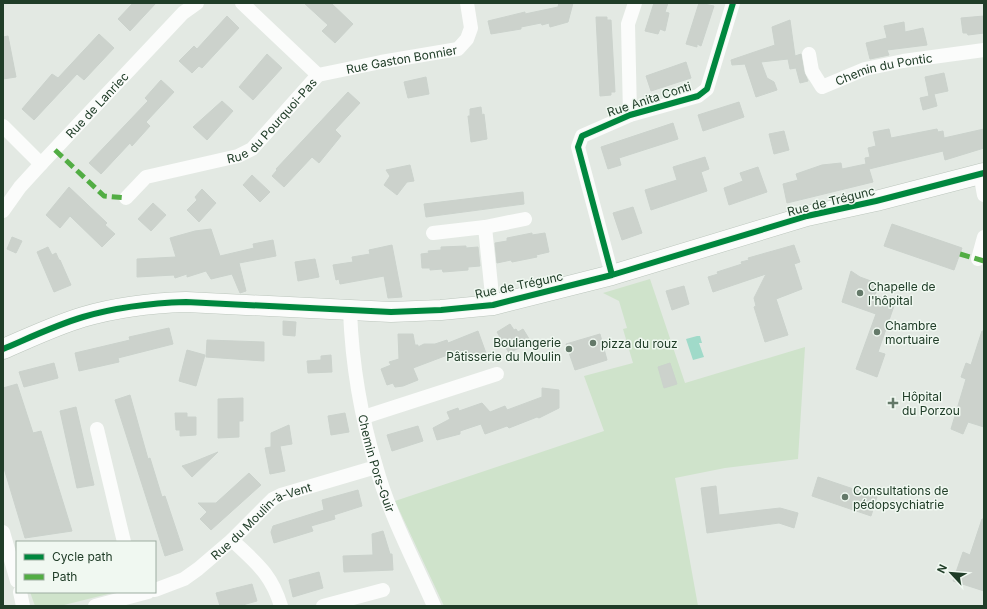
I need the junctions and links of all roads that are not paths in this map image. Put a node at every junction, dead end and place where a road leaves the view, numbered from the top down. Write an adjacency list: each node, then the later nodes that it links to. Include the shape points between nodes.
1 (197, 3): 11 (street, Rue de Lanriec, via 183,13)
2 (242, 3): 8 (street, Rue du Pourquoi-Pas)
3 (467, 3): 8 (street, Rue Gaston Bonnier, via 471,28 467,39 458,49)
4 (634, 3): 9 (street, Rue Anita Conti, via 628,24)
5 (733, 3): 9 (street, Rue Anita Conti, via 707,89 698,96)
6 (984, 50): 7 (street, Chemin du Pontic, via 865,69 822,87 812,71)
7 (809, 54)
8 (318, 75): 14 (street, Rue du Pourquoi-Pas, via 252,149 238,156 146,177)
9 (630, 115): 21 (street, Rue Anita Conti, via 582,136 578,147)
10 (3, 126): 11 (street)
11 (41, 164): 15 (street, Rue de Lanriec)
12 (982, 173): 13 (street); 21 (main road, Rue de Trégunc, via 807,216)
13 (984, 195)
14 (126, 198)
15 (3, 211)
16 (525, 219): 17 (street)
17 (485, 227): 18 (street); 22 (street)
18 (433, 233)
19 (984, 237): 20 (street)
20 (978, 259)
21 (612, 275): 22 (main road, Rue de Trégunc)
22 (493, 305): 23 (main road, Rue de Trégunc, via 427,310)
23 (350, 311): 24 (main road, Rue de Trégunc, via 186,302 158,303 82,317); 26 (street, Chemin Pors-Guir)
24 (3, 349)
25 (497, 374): 26 (street)
26 (364, 417): 28 (street, Chemin Pors-Guir)
27 (97, 429): 31 (street)
28 (376, 467): 30 (street, Rue du Moulin-à-Vent, via 273,499); 42 (street, Chemin Pors-Guir)
29 (3, 532): 32 (street)
30 (232, 540): 34 (street, Rue du Moulin-à-Vent, via 184,579); 40 (street, via 266,573)
31 (124, 541)
32 (14, 560): 33 (street)
33 (16, 574)
34 (156, 590)
35 (383, 590): 41 (street)
36 (20, 593): 38 (street)
37 (140, 596): 39 (street)
38 (23, 606)
39 (95, 606)
40 (281, 606)
41 (323, 606)
42 (434, 606)

